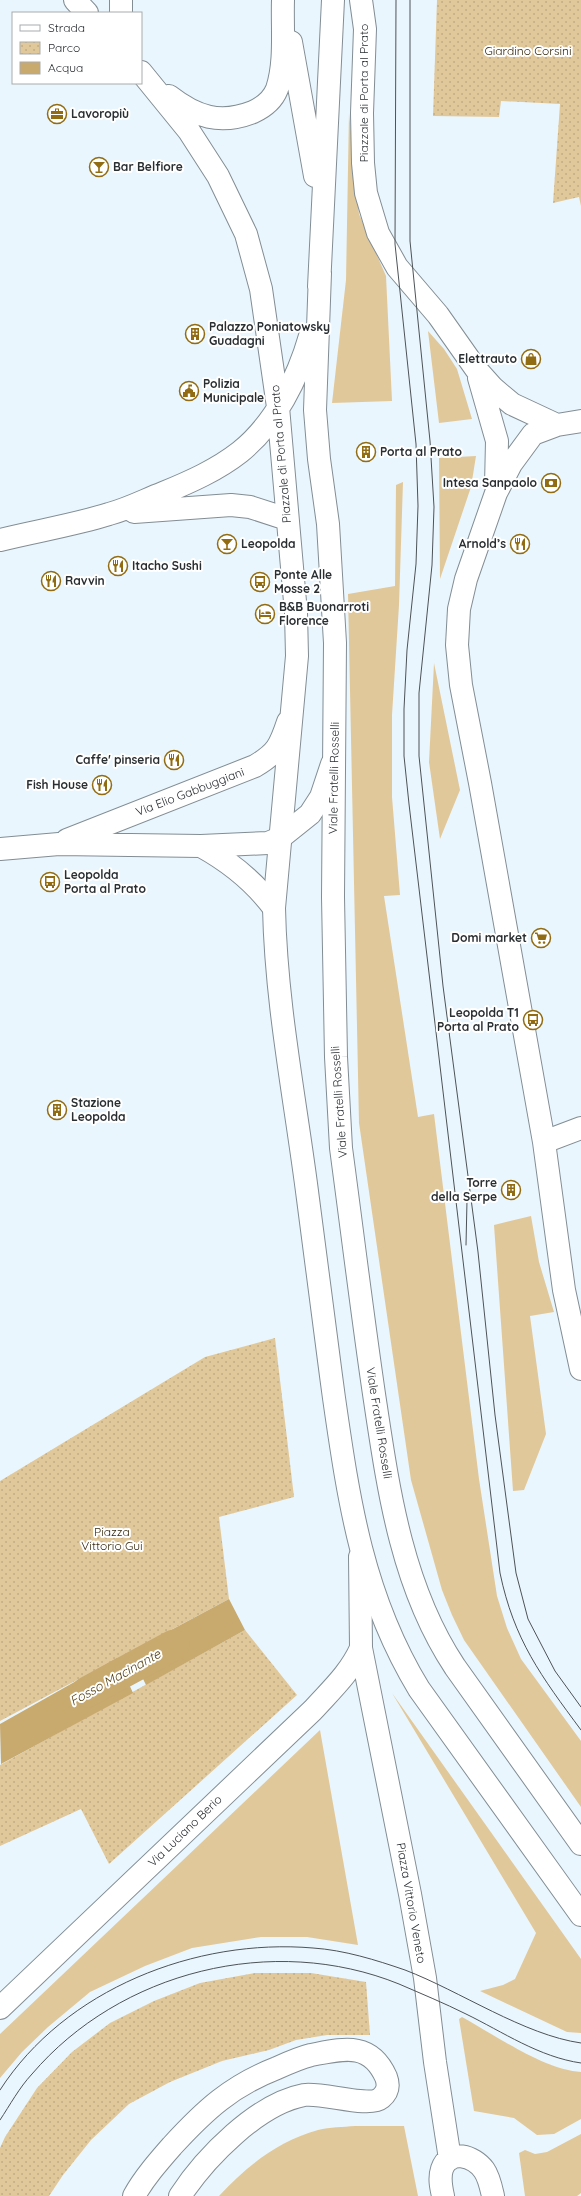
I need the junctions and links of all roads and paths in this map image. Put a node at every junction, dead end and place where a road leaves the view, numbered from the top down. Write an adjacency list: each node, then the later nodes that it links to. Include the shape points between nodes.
1 (75, 0): 6 (main road)
2 (122, 0): 7 (main road)
3 (284, 0): 8 (main road, via 278,84 270,100 258,110 228,120 201,115 172,98); 9 (main road, via 315,171)
4 (333, 0): 9 (main road)
5 (361, 0): 11 (main road, Piazzale di Porta al Prato, via 365,29 363,163 366,193 373,218 378,233 397,266 438,314)
6 (86, 12)
7 (121, 12)
8 (142, 72): 12 (main road, Piazzale di Porta al Prato, via 210,162 246,234 261,290)
9 (321, 234): 10 (main road)
10 (320, 273): 12 (main road, via 318,303 305,354 291,387); 20 (main road, Viale Fratelli Rosselli, via 315,410 318,459 328,524 335,643)
11 (476, 369): 14 (main road, Piazzale di Porta al Prato, via 498,394 508,401); 15 (main road, Piazzale di Porta al Prato, via 497,441)
12 (278, 407): 16 (main road, via 250,442 220,465 188,483); 17 (main road, Piazzale di Porta al Prato)
13 (581, 421): 14 (main road)
14 (556, 424): 15 (main road, Piazzale di Porta al Prato, via 528,438)
15 (496, 493): 27 (main road, Piazzale di Porta al Prato, via 466,579 457,628 461,685)
16 (111, 514): 17 (main road, via 231,505 250,507); 18 (main road)
17 (287, 520): 19 (main road, Piazzale di Porta al Prato, via 296,606 297,656)
18 (0, 540)
19 (293, 709): 21 (main road); 22 (main road, Via Elio Gabbuggiani, via 282,743 272,756 255,766)
20 (335, 755): 21 (main road, Via Elio Gabbuggiani, via 329,779 316,806 300,823); 31 (main road, Viale Fratelli Rosselli, via 333,897 335,1024 341,1148 384,1461 394,1513 419,1598 446,1654)
21 (280, 838): 23 (main road, Via Elio Gabbuggiani, via 268,843); 25 (main road)
22 (59, 844): 23 (main road, Via Elio Gabbuggiani); 24 (main road, Via Elio Gabbuggiani)
23 (201, 846): 25 (main road, Via Elio Gabbuggiani, via 226,860 239,871)
24 (0, 849)
25 (274, 908): 29 (main road, via 288,1056 344,1465)
26 (581, 1128): 27 (main road)
27 (544, 1142): 28 (main road, via 564,1290)
28 (581, 1369)
29 (360, 1552): 30 (main road, Piazza Vittorio Veneto); 32 (main road, via 374,1595 402,1662)
30 (361, 1648): 33 (main road, Via Luciano Berio, via 354,1664 344,1677 312,1710); 34 (main road, Piazza Vittorio Veneto, via 425,1978)
31 (581, 1844)
32 (581, 1915)
33 (0, 2008)
34 (450, 2158): 37 (main road, via 442,2168 440,2181); 38 (main road, via 468,2156 479,2164 489,2180)
35 (134, 2196): 36 (main road, via 146,2177 182,2136 222,2097 248,2080 293,2061 336,2050 362,2051 378,2064 388,2082 388,2089 380,2099 371,2102 319,2094 304,2095 277,2105 240,2130 197,2173)
36 (180, 2196)
37 (443, 2196)
38 (493, 2196)

